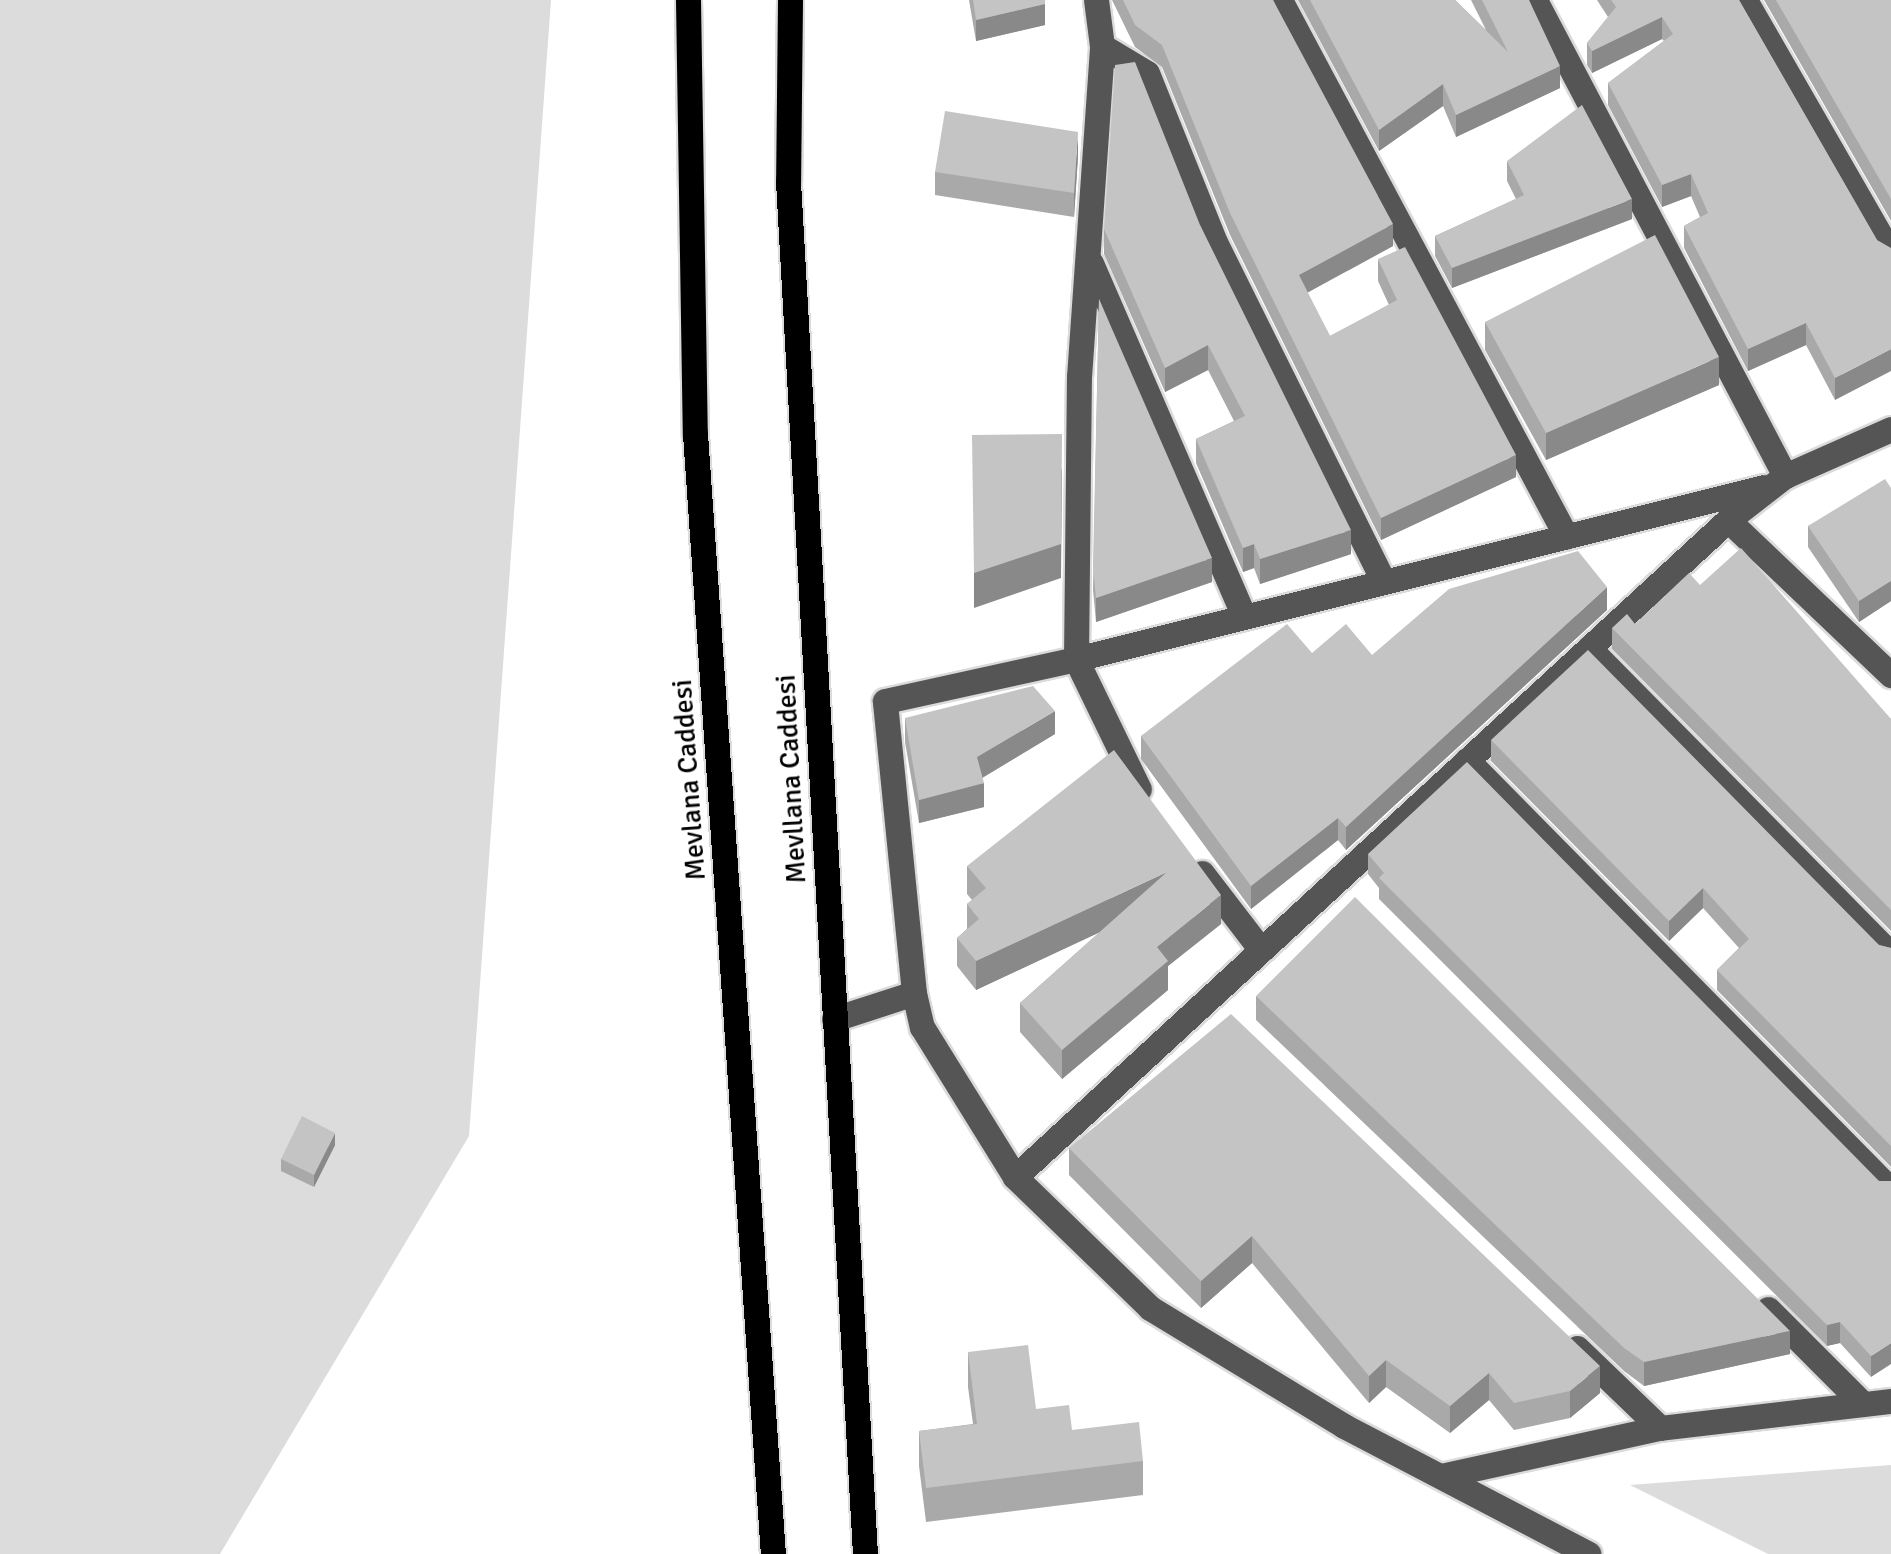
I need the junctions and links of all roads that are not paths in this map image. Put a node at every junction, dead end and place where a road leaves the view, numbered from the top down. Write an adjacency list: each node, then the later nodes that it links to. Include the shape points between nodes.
1 (688, 0): 38 (main road, Mevlana Caddesi, via 695,434)
2 (790, 0): 28 (main road, Mevllana Caddesi, via 788,181)
3 (1096, 0): 7 (street)
4 (1280, 0): 13 (street)
5 (1535, 0): 11 (street)
6 (1745, 0): 8 (street)
7 (1102, 46): 9 (street); 14 (street, via 1147,73 1215,242)
8 (1891, 254)
9 (1089, 258): 15 (street); 17 (street)
10 (1889, 433): 11 (street)
11 (1779, 480): 12 (street); 13 (street)
12 (1728, 520): 16 (street); 18 (street)
13 (1566, 536): 14 (street)
14 (1383, 581): 15 (street)
15 (1244, 616): 17 (street)
16 (1590, 648): 19 (street); 25 (street)
17 (1076, 658): 20 (street, via 1099,720); 26 (street, via 884,701)
18 (1891, 675)
19 (1468, 760): 22 (street); 31 (street)
20 (1156, 813)
21 (1179, 844): 24 (street)
22 (1337, 880): 23 (street); 24 (street)
23 (1365, 908)
24 (1261, 950): 27 (street)
25 (1891, 954)
26 (914, 993): 28 (street); 30 (street, via 922,1026)
27 (1209, 998): 29 (street); 30 (street)
28 (834, 1018): 39 (main road, Mevllana Caddesi)
29 (1238, 1025)
30 (1015, 1177): 37 (street, via 1150,1308)
31 (1891, 1190)
32 (1753, 1294): 35 (street)
33 (1562, 1334): 36 (street)
34 (1891, 1401): 35 (street)
35 (1864, 1404): 36 (street)
36 (1660, 1428): 37 (street)
37 (1441, 1476): 40 (street)
38 (773, 1554)
39 (866, 1554)
40 (1589, 1554)

